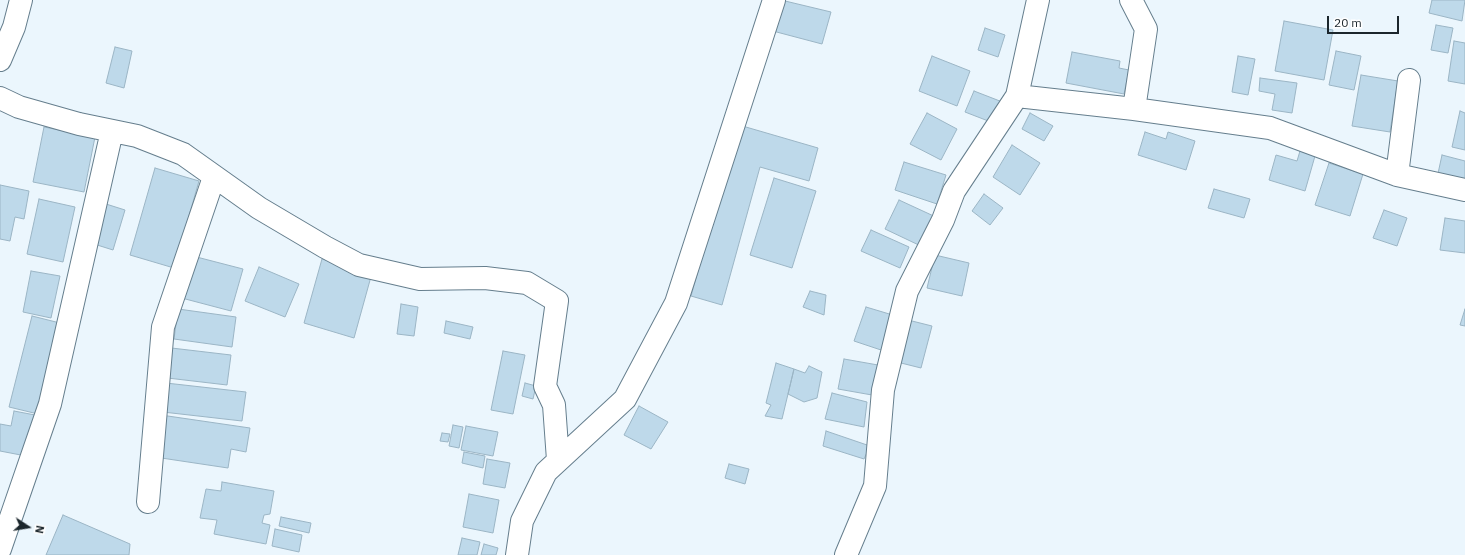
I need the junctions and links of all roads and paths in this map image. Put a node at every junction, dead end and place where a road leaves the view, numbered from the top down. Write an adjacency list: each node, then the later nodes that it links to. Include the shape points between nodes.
1 (21, 0): 5 (street, via 14,27)
2 (774, 0): 14 (street, via 676,303 625,399)
3 (1038, 0): 7 (street)
4 (1131, 0): 9 (street, via 1146,29)
5 (0, 60)
6 (1409, 80): 11 (street)
7 (1017, 96): 9 (street); 18 (street, via 954,191 943,220 907,291 883,390 874,486)
8 (0, 98): 10 (street, via 19,107)
9 (1134, 108): 11 (street, via 1270,128)
10 (112, 131): 12 (street, via 137,136 183,154); 16 (street, via 50,404)
11 (1397, 175): 13 (street)
12 (214, 177): 14 (street, via 259,208 359,265 420,279 486,278 527,283 556,301 545,386 554,405); 15 (street, via 163,327)
13 (1465, 190)
14 (558, 460): 17 (street, via 546,472 522,521)
15 (148, 502)
16 (0, 549)
17 (517, 555)
18 (846, 555)

